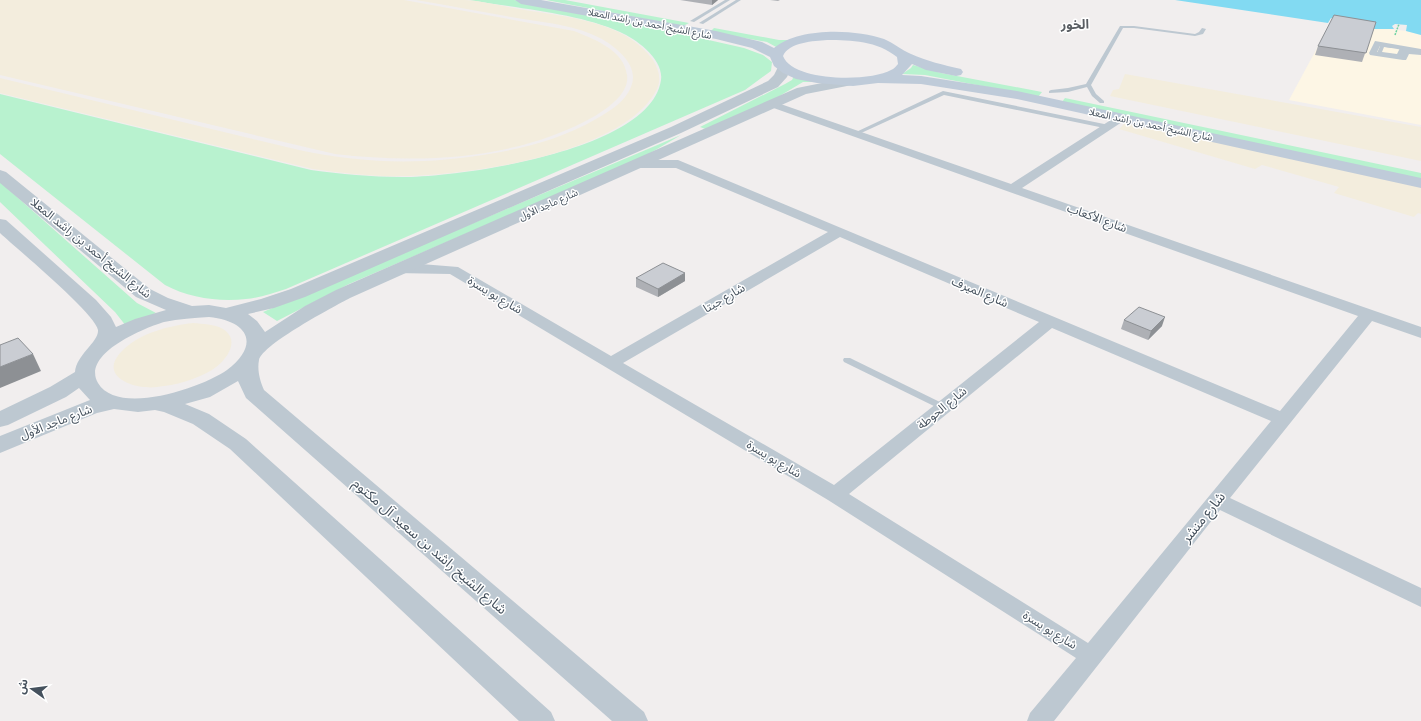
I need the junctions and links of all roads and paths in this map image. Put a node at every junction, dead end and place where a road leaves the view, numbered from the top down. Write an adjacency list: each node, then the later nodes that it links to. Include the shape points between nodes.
1 (521, 0): 13 (main road, شارع الشيخ أحمد بن راشد المعلا, via 716,35 757,45)
2 (571, 0): 5 (main road, شارع الشيخ أحمد بن راشد المعلا)
3 (726, 1): 4 (lane); 5 (lane)
4 (737, 1): 5 (lane)
5 (696, 22): 7 (main road, شارع الشيخ أحمد بن راشد المعلا)
6 (1204, 29): 16 (lane, via 1195,35 1122,27)
7 (763, 34)
8 (778, 36): 9 (main road)
9 (808, 38): 12 (main road, شارع الشيخ أحمد بن راشد المعلا, via 866,38 897,49); 13 (main road, via 792,42 782,48)
10 (1402, 49): 11 (lane)
11 (1421, 52): 11 (street, via 1406,51 1403,58 1373,53 1378,43)
12 (904, 56): 14 (main road, via 905,65 896,73); 17 (main road, شارع الشيخ أحمد بن راشد المعلا, via 932,67)
13 (780, 61): 15 (main road, شارع الشيخ أحمد بن راشد المعلا, via 800,75); 34 (street, شارع ماجد الأول, via 780,77 773,84 676,130 298,293 267,304)
14 (879, 79): 15 (main road, شارع الشيخ أحمد بن راشد المعلا); 20 (main road, شارع الشيخ أحمد بن راشد المعلا, via 921,80 958,85)
15 (847, 82): 19 (street, شارع ماجد الأول, via 802,91)
16 (1088, 85): 17 (lane); 18 (lane)
17 (1051, 92): 18 (main road, شارع الشيخ أحمد بن راشد المعلا)
18 (1102, 102): 24 (main road, شارع الشيخ أحمد بن راشد المعلا)
19 (772, 104): 22 (street, شارع الأكعاب); 23 (street, شارع ماجد الأول)
20 (1121, 118): 21 (street); 26 (main road, شارع الشيخ أحمد بن راشد المعلا)
21 (1109, 127): 22 (lane, via 943,93); 27 (street)
22 (857, 133): 27 (street, شارع الأكعاب)
23 (677, 156): 29 (street, شارع الميرف); 30 (street, شارع ماجد الأول, via 639,164)
24 (1421, 169)
25 (0, 175): 33 (street, شارع الشيخ أحمد بن راشد المعلا, via 143,292)
26 (1421, 183)
27 (1013, 188): 35 (street, شارع الأكعاب)
28 (0, 224): 38 (street, via 89,304 104,321 108,331)
29 (838, 233): 36 (street, شارع الميرف); 41 (street, شارع جيتا)
30 (454, 246): 31 (street, شارع ماجد الأول); 32 (street, via 450,261)
31 (400, 270): 32 (street, شارع بو يسرة); 39 (street, شارع ماجد الأول, via 312,310)
32 (453, 270): 41 (street, شارع بو يسرة)
33 (188, 312): 34 (street); 38 (street, via 143,322)
34 (228, 313): 39 (street, شارع الشيخ راشد بن سعيد آل مكتوم, via 246,320 256,332)
35 (1368, 315): 37 (street, شارع الأكعاب); 46 (street, شارع منشر)
36 (1050, 321): 45 (street, شارع الحوطة); 46 (street, شارع الميرف)
37 (1421, 333)
38 (105, 343): 42 (street, via 86,365)
39 (253, 353): 44 (street, شارع ماجد الأول, via 233,375 212,388 186,398); 54 (street, شارع الشيخ راشد بن سعيد آل مكتوم, via 248,378 254,393)
40 (847, 360): 45 (lane)
41 (610, 362): 49 (street, شارع بو يسرة)
42 (84, 376): 43 (street, via 87,387 98,396); 47 (street, شارع ماجد الأول, via 58,392)
43 (114, 402): 44 (street, via 134,405); 48 (street, شارع ماجد الأول, via 91,407)
44 (158, 404): 53 (street, via 180,408 198,416 238,444)
45 (943, 407): 49 (street, شارع الحوطة)
46 (1283, 419): 50 (street, شارع منشر)
47 (0, 420)
48 (0, 445)
49 (835, 495): 52 (street, شارع بو يسرة)
50 (1216, 500): 51 (street); 52 (street, شارع منشر)
51 (1421, 598)
52 (1091, 656): 55 (street, شارع منشر)
53 (540, 721)
54 (633, 721)
55 (1039, 721)

